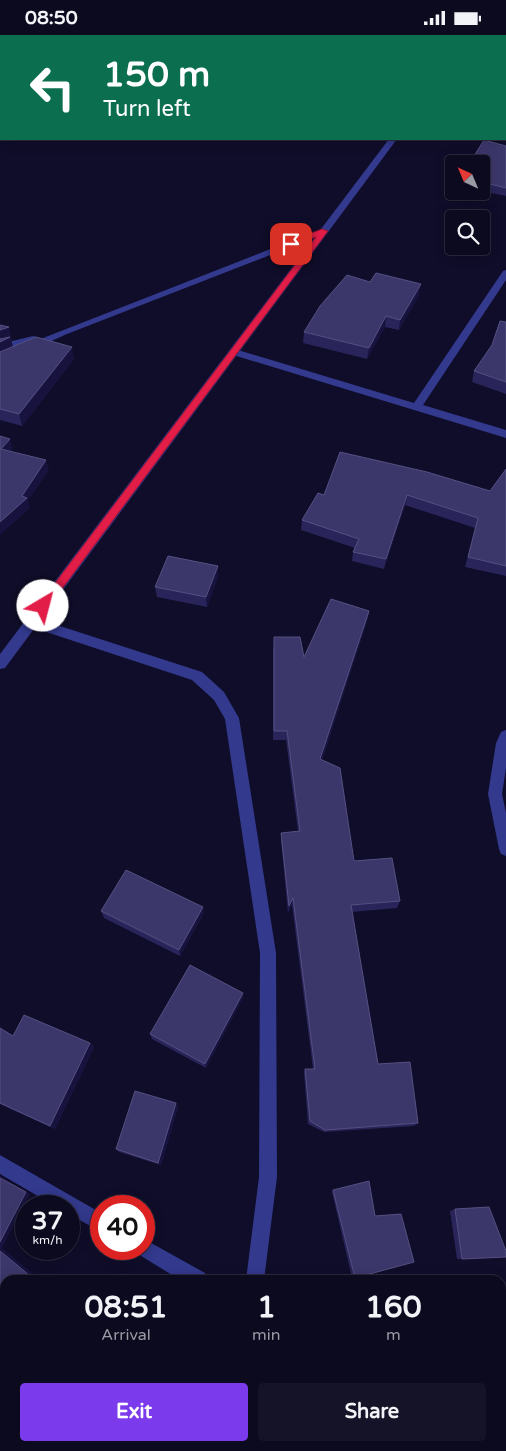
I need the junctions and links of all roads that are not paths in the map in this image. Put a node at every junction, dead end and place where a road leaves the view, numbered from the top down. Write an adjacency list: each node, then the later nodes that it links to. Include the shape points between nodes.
1 (392, 140): 2 (street)
2 (324, 231): 4 (street); 6 (street)
3 (506, 273): 8 (street)
4 (63, 332): 5 (street); 7 (street)
5 (0, 347)
6 (234, 353): 8 (street); 10 (street)
7 (0, 361)
8 (416, 408): 9 (street)
9 (506, 434)
10 (32, 622): 11 (street); 19 (street, via 197,676 219,695 232,718 268,953 268,1177)
11 (0, 664)
12 (506, 736): 13 (street)
13 (500, 793): 14 (street)
14 (506, 849)
15 (0, 1164): 16 (street)
16 (90, 1217)
17 (155, 1255): 18 (street)
18 (190, 1275)
19 (256, 1275)

